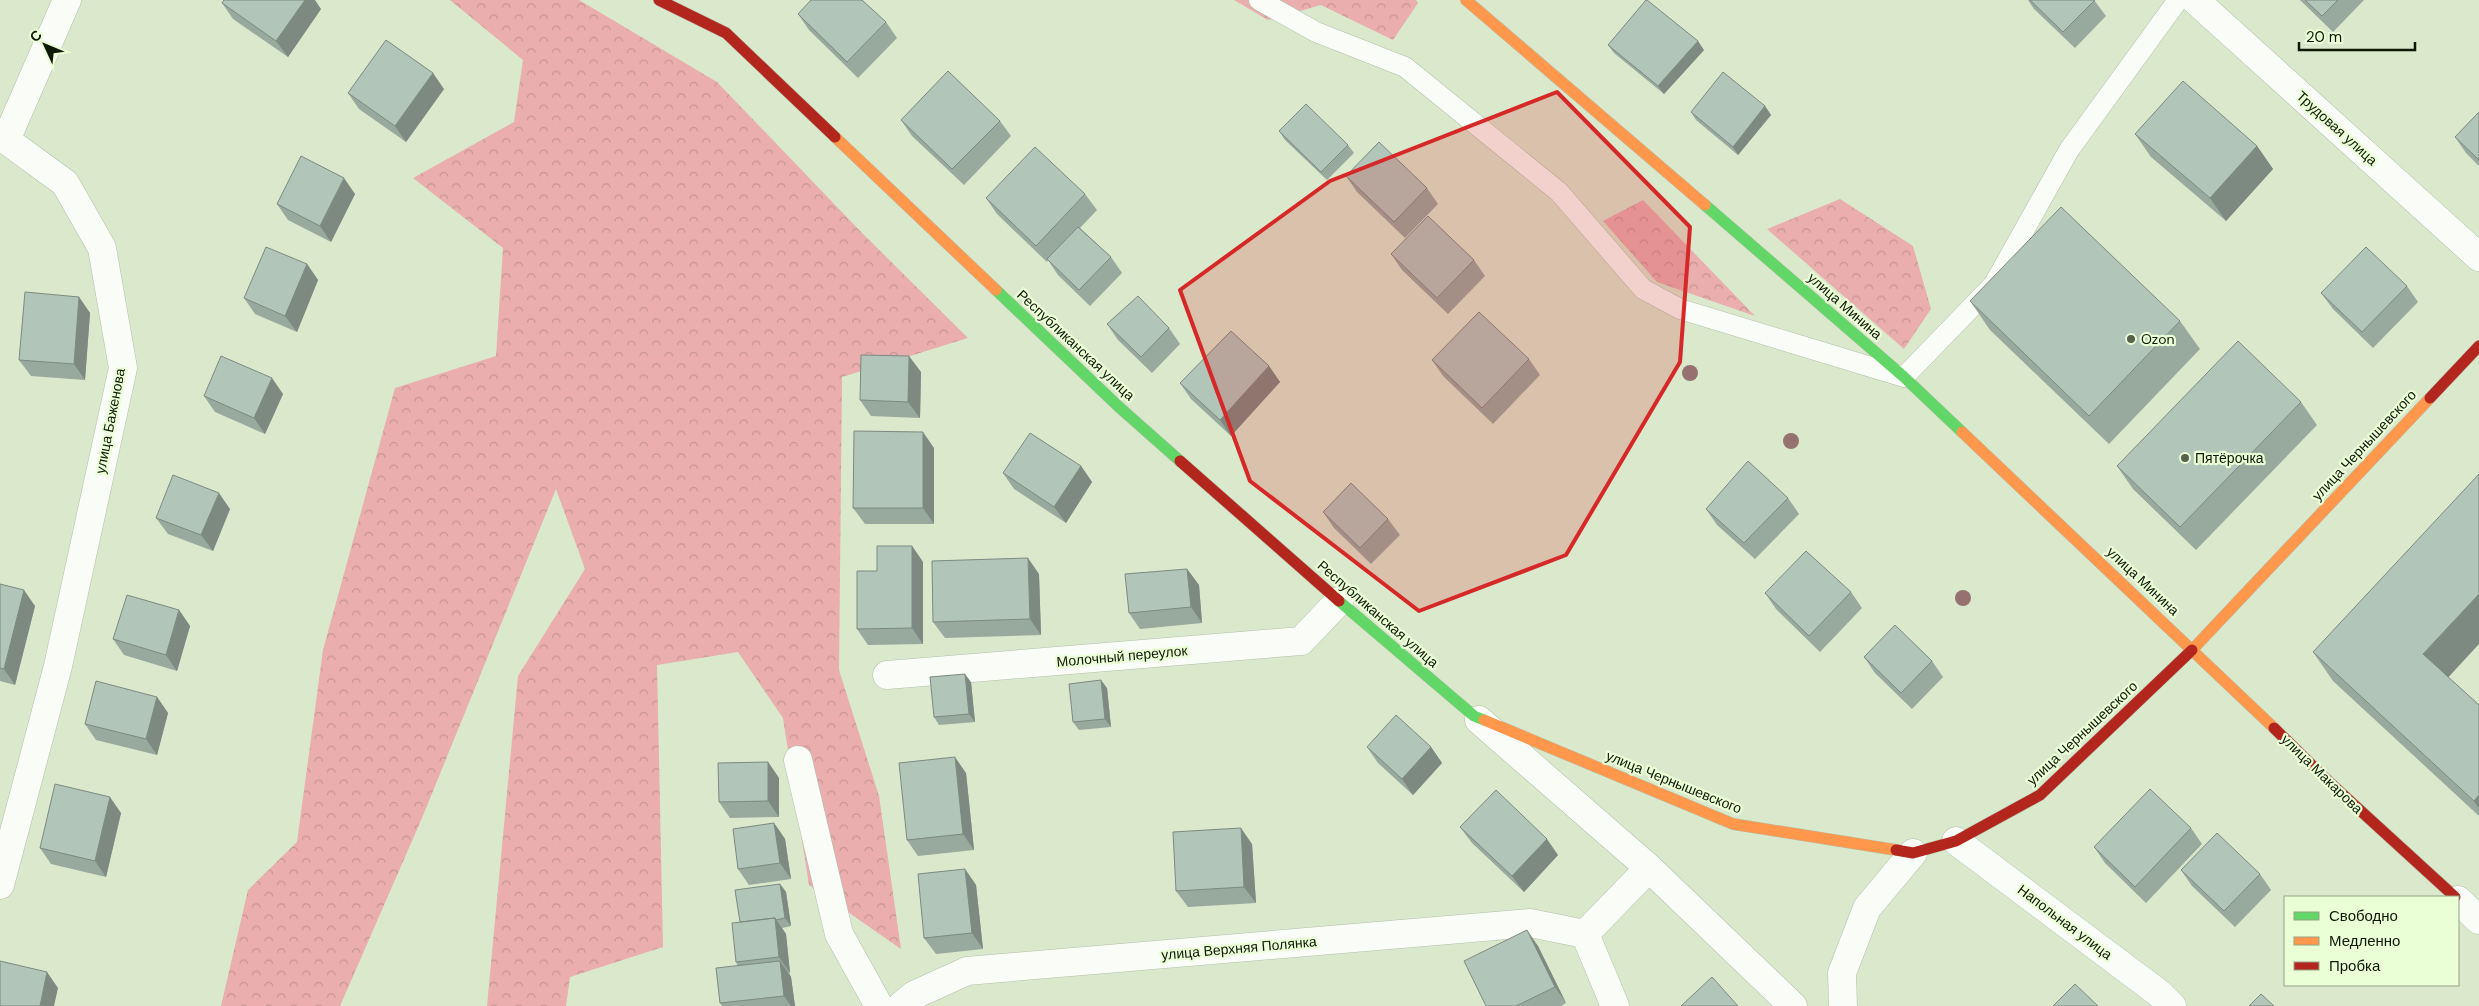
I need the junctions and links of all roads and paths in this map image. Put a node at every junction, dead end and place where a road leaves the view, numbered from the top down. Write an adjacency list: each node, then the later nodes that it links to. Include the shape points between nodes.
1 (67, 0): 7 (street, улица Баженова)
2 (659, 0): 11 (street, Республиканская улица, via 726,33 1119,407)
3 (1259, 0): 10 (lane, via 1316,32 1405,67 1559,192 1642,289 1680,309)
4 (1466, 0): 10 (street, улица Минина)
5 (2178, 0): 10 (lane, via 2069,150 1994,284)
6 (2195, 0): 8 (street, Трудовая улица)
7 (3, 146): 19 (street, улица Баженова, via 65,183 102,248 123,368 58,666)
8 (2479, 257)
9 (2479, 346): 12 (street, улица Чернышевского)
10 (1904, 377): 12 (street, улица Минина)
11 (1339, 601): 13 (street, Молочный переулок, via 1301,641); 14 (street, Республиканская улица)
12 (2193, 649): 16 (street, улица Чернышевского, via 2040,795); 20 (street, улица Макарова, via 2328,781)
13 (887, 675)
14 (1474, 716): 17 (street, улица Чернышевского, via 1733,824); 18 (street)
15 (798, 760): 24 (street, via 839,934)
16 (1956, 841): 17 (street, улица Чернышевского); 29 (street, Напольная улица)
17 (1913, 853): 28 (street, via 1867,908 1842,973)
18 (1649, 868): 23 (street); 27 (street)
19 (0, 886)
20 (2453, 896)
21 (2459, 901): 22 (street)
22 (2479, 920)
23 (1585, 934): 25 (street, улица Верхняя Полянка, via 1530,923 967,971 914,995); 26 (street)
24 (880, 1006)
25 (901, 1006)
26 (1615, 1006)
27 (1793, 1006)
28 (1843, 1006)
29 (2172, 1006)

